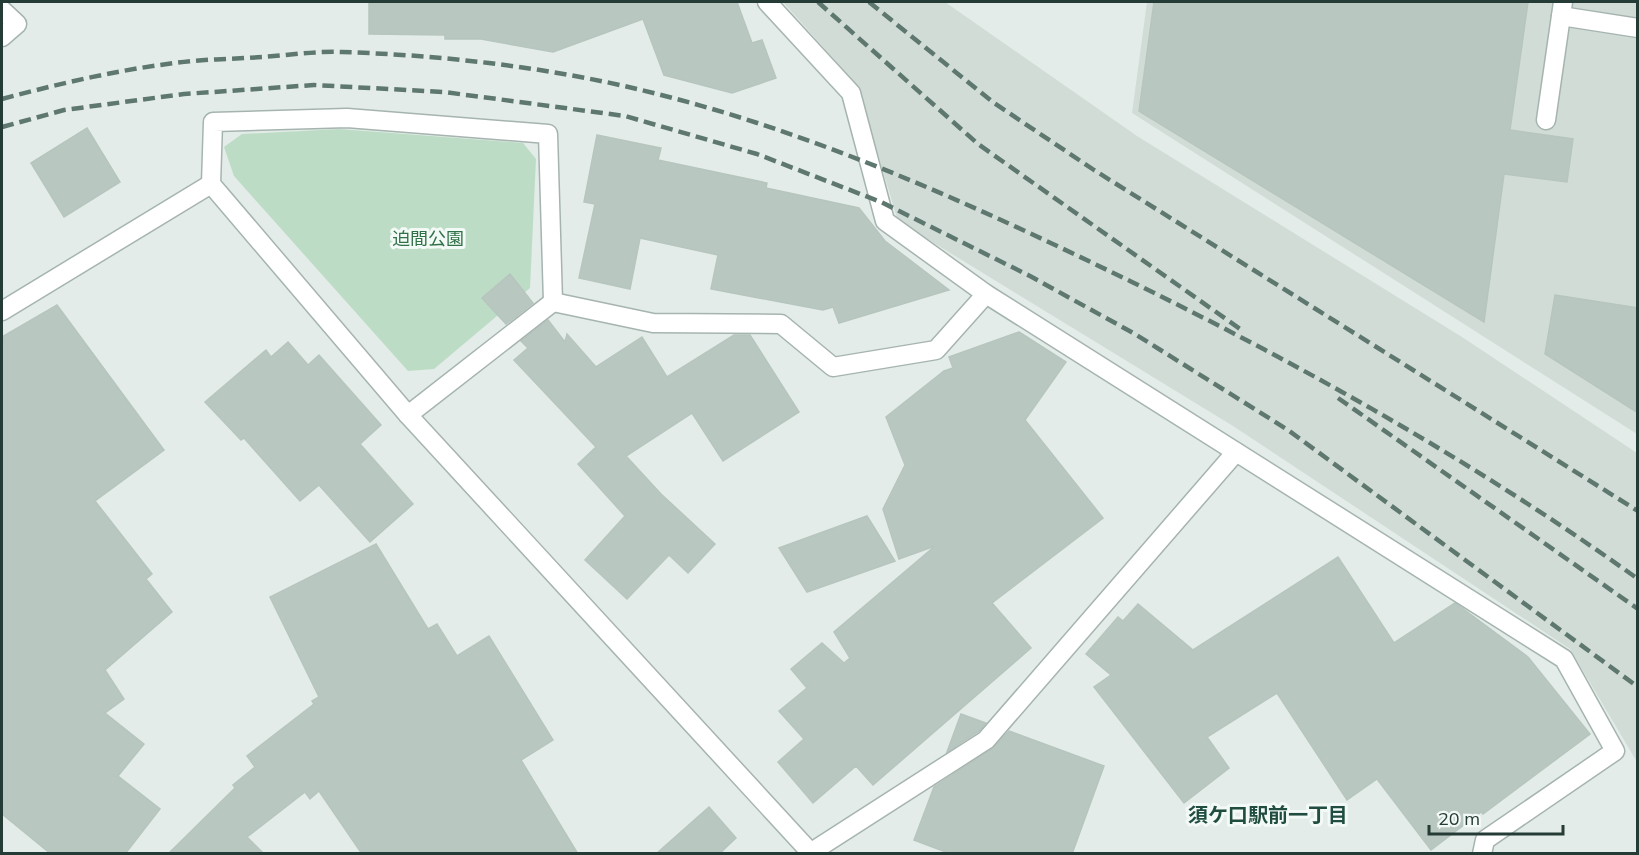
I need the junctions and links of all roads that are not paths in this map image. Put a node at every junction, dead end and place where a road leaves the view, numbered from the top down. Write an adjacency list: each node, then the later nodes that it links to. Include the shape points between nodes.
1 (767, 2): 8 (street, via 851,93 885,221)
2 (1562, 9): 4 (street); 6 (street)
3 (2, 10): 5 (street, via 17,24)
4 (1638, 28)
5 (2, 37)
6 (1546, 120)
7 (211, 184): 9 (street, via 213,122 347,118 548,134); 10 (street); 11 (street)
8 (986, 294): 9 (street, via 936,350 833,367 781,324 653,323); 12 (street)
9 (553, 302): 11 (street)
10 (2, 311)
11 (408, 415): 13 (street)
12 (1236, 452): 13 (street, via 986,740); 14 (street, via 1564,659 1615,751 1485,840)
13 (811, 853)
14 (1482, 854)

